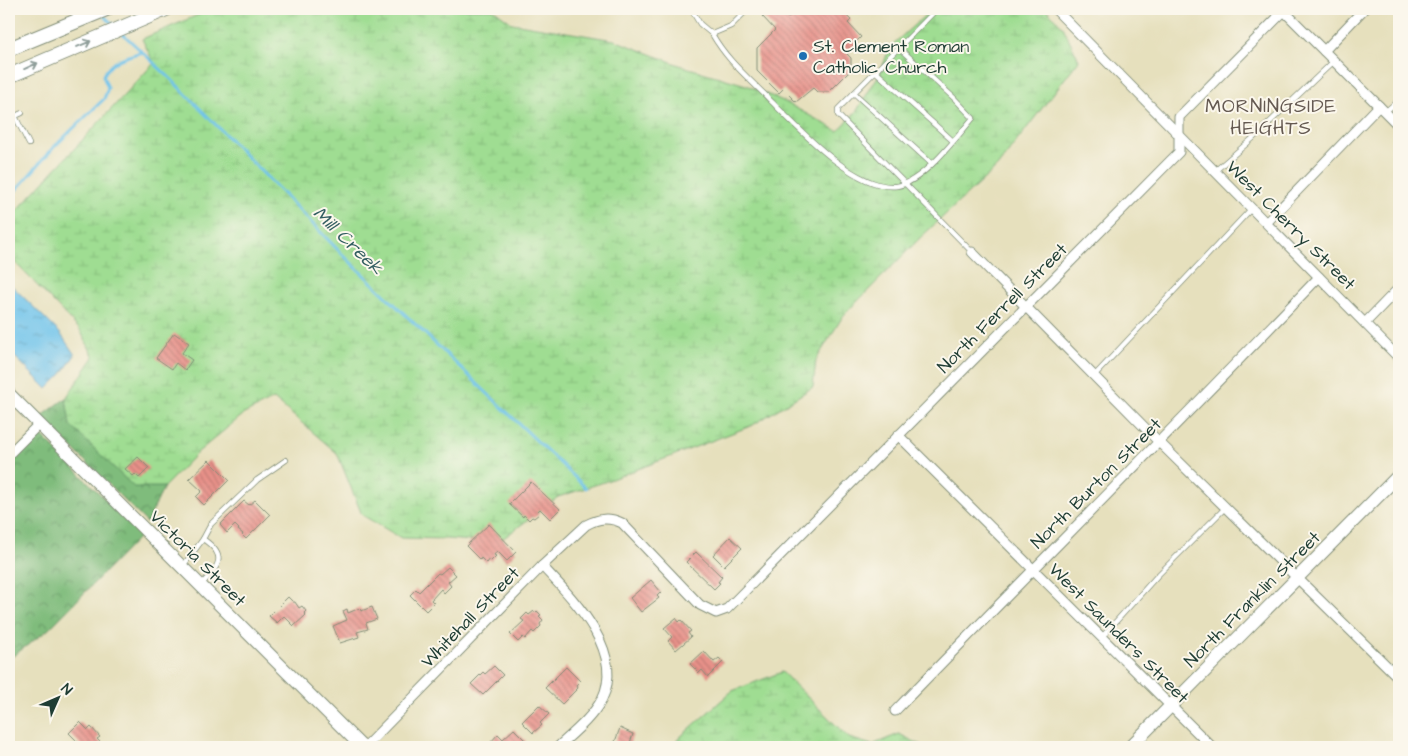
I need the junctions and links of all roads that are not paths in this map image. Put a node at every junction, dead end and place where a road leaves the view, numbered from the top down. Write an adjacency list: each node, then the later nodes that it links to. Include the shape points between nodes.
1 (166, 9): 16 (main road, one-way to 1)
2 (634, 9): 10 (lane)
3 (691, 9): 11 (lane, via 700,24)
4 (748, 9): 11 (lane, via 731,26)
5 (937, 9): 13 (lane)
6 (1055, 9): 27 (street, West Cherry Street)
7 (1364, 9): 15 (street)
8 (1283, 10): 15 (street); 27 (street, North Ferrell Street, via 1179,117)
9 (102, 11): 12 (main road)
10 (627, 12)
11 (712, 34): 32 (lane, via 735,66 834,160 873,182 897,186)
12 (44, 35): 14 (main road); 16 (main road)
13 (898, 47): 18 (lane); 28 (lane, via 973,118)
14 (9, 49)
15 (1324, 51): 17 (street)
16 (54, 56): 19 (main road, one-way to 16)
17 (1334, 61): 22 (street); 31 (lane)
18 (875, 71): 20 (lane); 28 (lane)
19 (9, 76)
20 (854, 93): 30 (lane); 32 (lane, via 838,109 838,115)
21 (1399, 100): 22 (lane)
22 (1382, 109): 26 (street); 34 (street)
23 (22, 114): 24 (lane)
24 (15, 116): 25 (lane); 29 (lane)
25 (9, 119)
26 (1399, 126)
27 (1178, 135): 31 (street, West Cherry Street); 38 (street, North Ferrell Street, via 1179,152)
28 (953, 141): 30 (lane)
29 (29, 144)
30 (932, 164): 32 (lane)
31 (1215, 171): 33 (street, West Cherry Street)
32 (904, 183): 35 (lane)
33 (1252, 208): 34 (street, West Cherry Street); 41 (lane)
34 (1266, 222): 36 (street, West Cherry Street)
35 (972, 252): 38 (street)
36 (1319, 277): 39 (street, West Cherry Street); 45 (street, North Burton Street)
37 (1399, 288): 39 (street)
38 (1026, 307): 41 (street); 44 (street, North Ferrell Street)
39 (1365, 323): 40 (street, West Cherry Street)
40 (1399, 358)
41 (1094, 376): 45 (street)
42 (9, 394): 43 (street, Victoria Street)
43 (39, 424): 46 (street); 53 (street, Victoria Street)
44 (898, 435): 50 (street, North Ferrell Street, via 722,612 706,609 691,597 630,529 613,519); 54 (street, West Saunders Street)
45 (1160, 443): 49 (street); 54 (street, North Burton Street)
46 (9, 454)
47 (286, 460): 51 (lane, via 257,480 230,505 211,524)
48 (1399, 475): 55 (street, North Franklin Street)
49 (1226, 507): 55 (street); 57 (lane, via 1156,576)
50 (603, 518): 52 (street, Whitehall Street, via 586,525)
51 (203, 539): 53 (lane); 56 (lane, via 216,548 218,556 217,567)
52 (542, 566): 61 (street, Whitehall Street); 62 (street, via 595,630 608,674 597,707)
53 (182, 567): 56 (street, Victoria Street)
54 (1032, 570): 57 (street, West Saunders Street); 60 (street, North Burton Street)
55 (1298, 578): 58 (street); 59 (street, North Franklin Street)
56 (201, 586): 61 (street, Victoria Street)
57 (1101, 638): 59 (street, West Saunders Street)
58 (1399, 678)
59 (1170, 706): 63 (street, North Franklin Street); 64 (street, West Saunders Street)
60 (895, 711)
61 (364, 747)
62 (558, 747)
63 (1130, 747)
64 (1212, 747)

